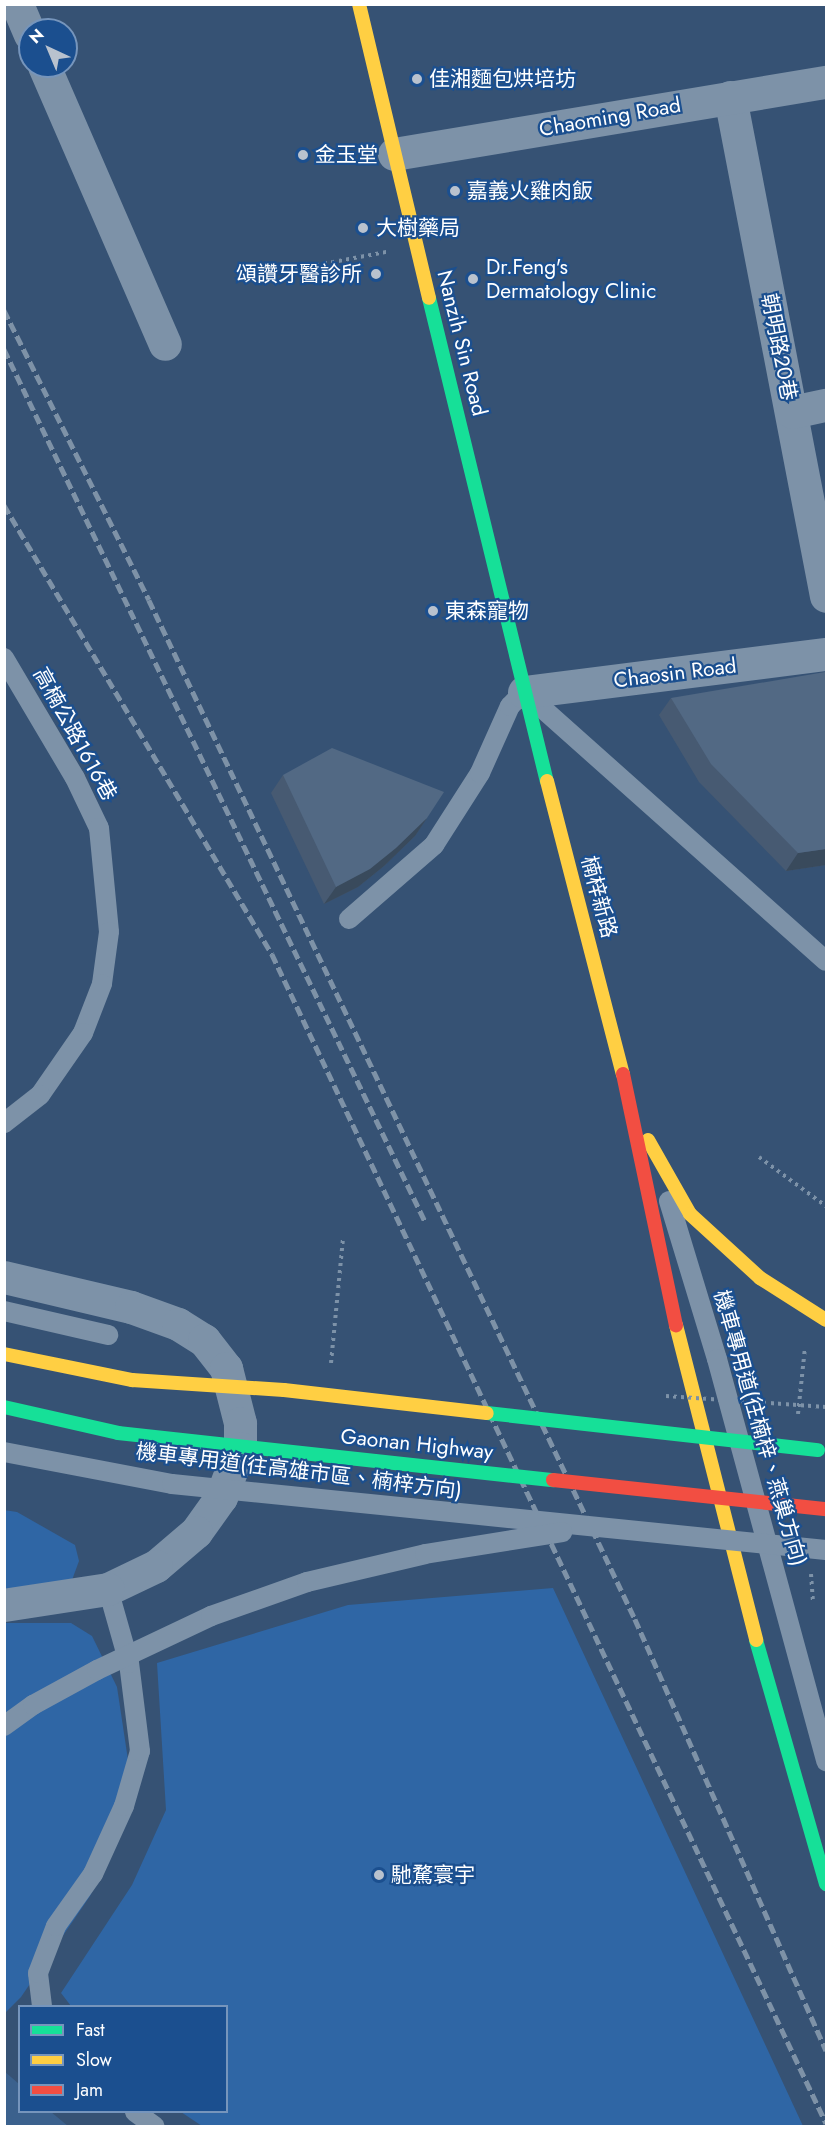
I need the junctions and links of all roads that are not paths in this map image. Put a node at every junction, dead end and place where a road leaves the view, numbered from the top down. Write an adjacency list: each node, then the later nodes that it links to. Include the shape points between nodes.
1 (17, 4): 3 (street)
2 (359, 4): 7 (main road, Nanzih Sin Road)
3 (23, 18)
4 (49, 78): 8 (street)
5 (826, 82): 6 (street, Chaoming Road)
6 (729, 97): 7 (street, Chaoming Road); 10 (street, 朝明路20巷)
7 (394, 154): 14 (main road, Nanzih Sin Road)
8 (165, 344)
9 (826, 405): 10 (street)
10 (792, 412): 11 (street, 朝明路20巷)
11 (826, 596)
12 (826, 654): 14 (street, Chaosin Road)
13 (4, 658): 18 (lane, 高楠公路1616巷, via 75,778 99,828 109,932 102,984 83,1033 40,1095)
14 (524, 692): 15 (lane, via 510,706 480,773 434,845); 16 (lane); 17 (main road, 楠梓新路)
15 (349, 919)
16 (826, 960)
17 (633, 1112): 21 (main road, via 690,1214 760,1278); 33 (lane, 機車專用道(往楠梓、燕巢方向), via 675,1217); 34 (main road, via 663,1272 760,1655 807,1831)
18 (4, 1123)
19 (4, 1277): 30 (street, via 131,1307 178,1324 204,1340 226,1368 240,1422 240,1448 221,1497 196,1532 156,1566)
20 (4, 1311): 22 (lane)
21 (826, 1320)
22 (108, 1335)
23 (4, 1354): 25 (main road, Gaonan Highway, bridge, via 132,1380 296,1391)
24 (4, 1407): 27 (main road, Gaonan Highway, bridge, via 118,1433)
25 (824, 1450)
26 (4, 1452): 28 (lane, 機車專用道(往高雄市區、楠梓方向), bridge, via 172,1484)
27 (826, 1509)
28 (588, 1528): 29 (lane, 機車專用道(往高雄市區、楠梓方向), bridge); 32 (lane, 機車專用道(往高雄市區、楠梓方向), bridge, via 425,1554 307,1582 211,1616 117,1660 33,1705)
29 (826, 1551)
30 (108, 1589): 31 (street); 35 (lane, via 129,1664 140,1751 124,1806 93,1874 56,1926 38,1973)
31 (4, 1605)
32 (4, 1726)
33 (826, 1761)
34 (826, 1884)
35 (42, 2005)
36 (136, 2113): 37 (lane)
37 (154, 2127)

